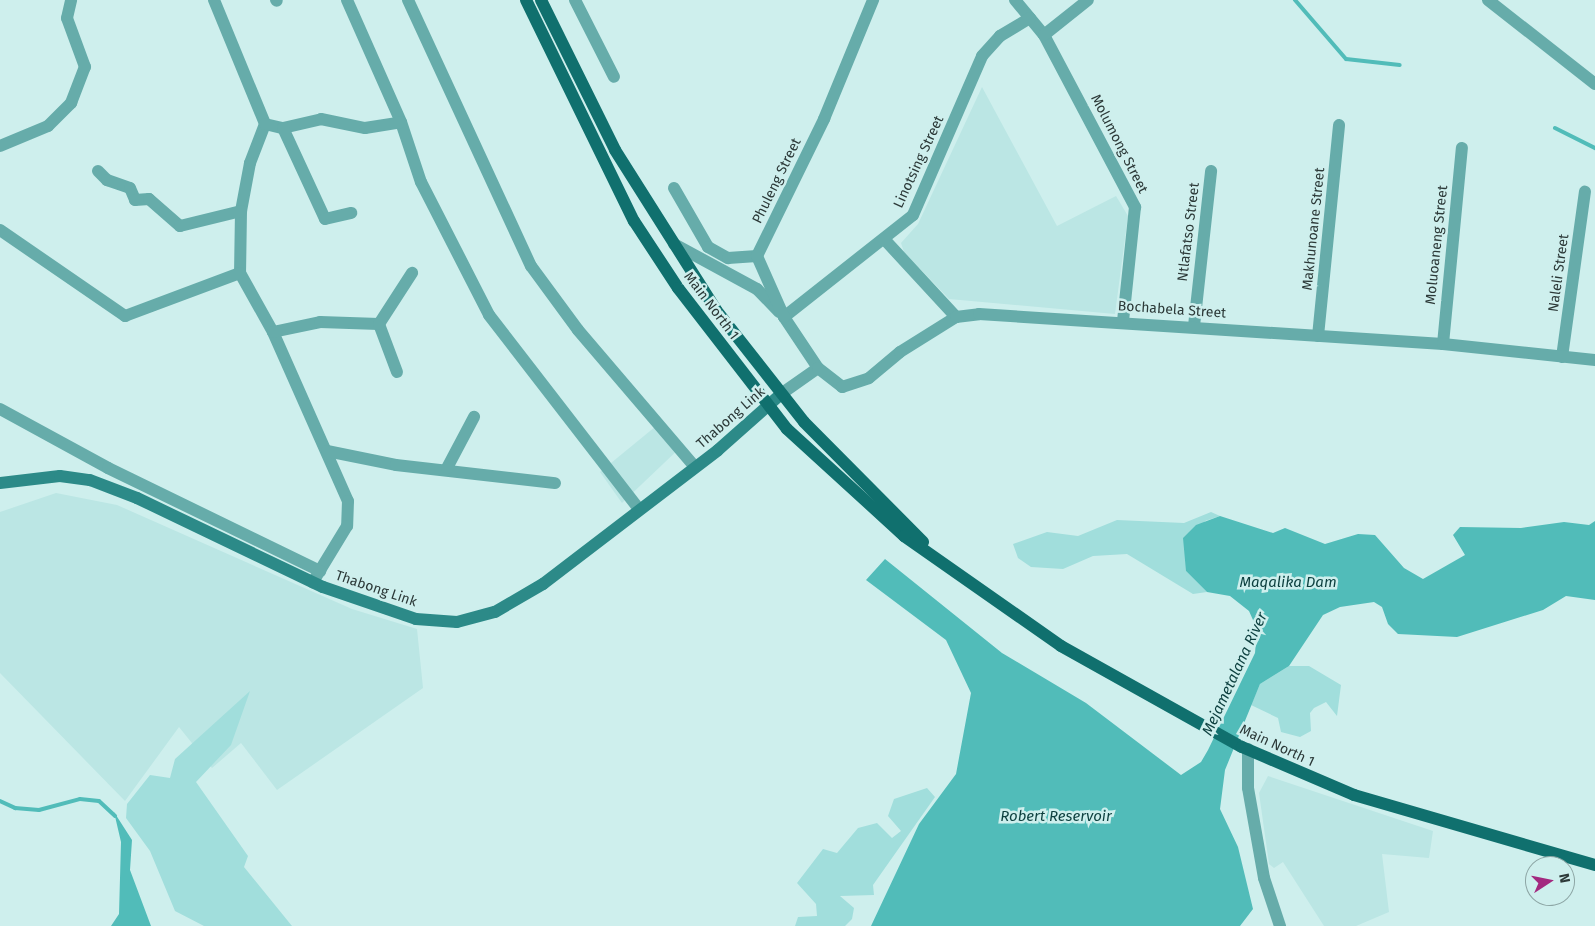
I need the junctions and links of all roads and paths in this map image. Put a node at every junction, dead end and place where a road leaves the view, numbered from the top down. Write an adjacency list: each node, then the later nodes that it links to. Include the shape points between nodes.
1 (71, 0): 20 (street, via 67,18 85,67 71,103 48,126)
2 (214, 0): 17 (street)
3 (347, 0): 16 (street)
4 (408, 0): 51 (street, via 531,266 578,330)
5 (526, 0): 47 (main road, Main North 1, via 634,221 678,288)
6 (541, 0): 30 (main road, Main North 1, via 615,150)
7 (575, 0): 14 (street)
8 (873, 0): 31 (street, Phuleng Street, via 824,119)
9 (1015, 0): 12 (street, Molumong Street)
10 (1088, 0): 13 (street)
11 (1488, 0): 15 (street)
12 (1030, 18): 13 (street, Molumong Street); 29 (street, Linotsing Street, via 988,46 913,215)
13 (1044, 35): 36 (street, Molumong Street, via 1135,207)
14 (614, 77)
15 (1595, 84)
16 (401, 122): 19 (street, via 365,128 320,119); 55 (street, via 425,191 489,315)
17 (265, 124): 19 (street); 26 (street, via 250,163)
18 (1339, 125): 40 (street, Makhunoane Street)
19 (283, 128): 27 (street, via 325,219)
20 (0, 146)
21 (1462, 148): 41 (street, Moluoaneng Street)
22 (98, 171): 26 (street, via 107,180 130,188 135,200 149,200 180,226)
23 (1212, 171): 38 (street, Ntlafatso Street)
24 (674, 188): 31 (street, via 708,247 728,258)
25 (1585, 192): 42 (street, Naleli Street)
26 (241, 212): 32 (street)
27 (351, 213)
28 (0, 230): 32 (street, via 125,316)
29 (886, 240): 34 (street, Linotsing Street, via 833,274); 35 (street)
30 (674, 244): 34 (street, via 757,289); 46 (main road, Main North 1, via 716,310)
31 (757, 256): 34 (street)
32 (240, 273): 39 (street)
33 (412, 273): 37 (street)
34 (784, 317): 44 (street)
35 (956, 317): 36 (street, Bochabela Street, via 979,314); 44 (street, Bochabela Street, via 900,352 869,378 842,387)
36 (1123, 321): 38 (street, Bochabela Street)
37 (379, 324): 39 (street, via 320,322); 45 (street)
38 (1194, 326): 40 (street, Bochabela Street)
39 (273, 332): 50 (street)
40 (1318, 336): 41 (street, Bochabela Street)
41 (1443, 344): 42 (street, Bochabela Street)
42 (1562, 357): 43 (street, Bochabela Street)
43 (1595, 360)
44 (818, 368): 46 (street)
45 (398, 372)
46 (781, 394): 47 (main road, Thabong Link); 56 (main road, Main North 1, via 878,498)
47 (768, 405): 51 (main road, Thabong Link); 56 (main road, Main North 1, via 835,476 904,536)
48 (0, 409): 57 (street)
49 (474, 418): 52 (street)
50 (327, 451): 52 (street, via 396,465); 57 (street, via 348,501 347,526)
51 (695, 467): 55 (main road, Thabong Link)
52 (447, 468): 53 (street)
53 (554, 482)
54 (0, 483): 57 (main road, Thabong Link, via 60,476 90,480)
55 (639, 509): 57 (main road, Thabong Link, via 543,584 476,618 432,622 416,618)
56 (952, 569): 58 (main road, Main North 1, via 1061,646)
57 (317, 576)
58 (1245, 748): 59 (main road, Main North 1, via 1354,795); 60 (street, via 1248,788 1264,878)
59 (1595, 865)
60 (1280, 926)

